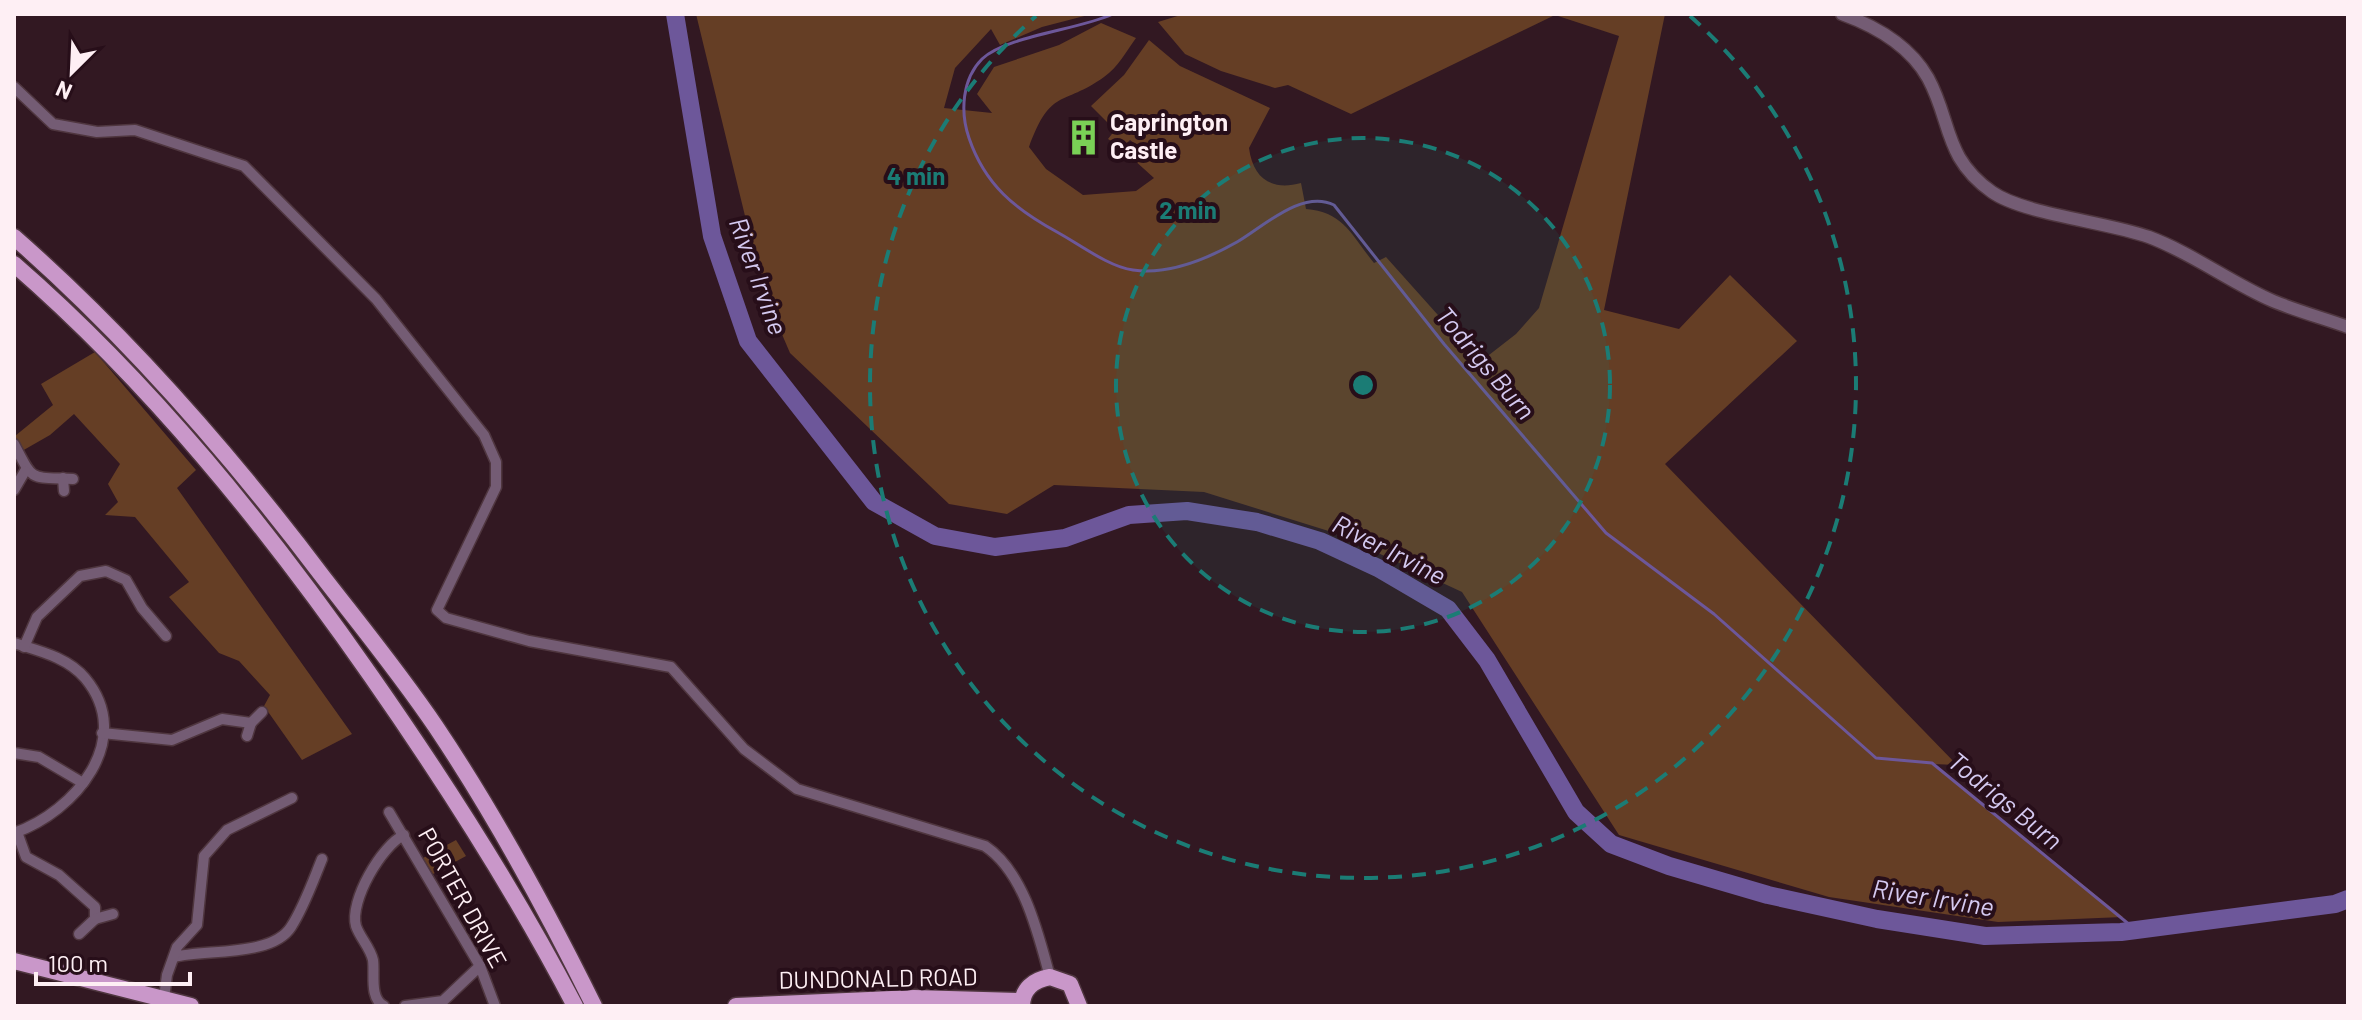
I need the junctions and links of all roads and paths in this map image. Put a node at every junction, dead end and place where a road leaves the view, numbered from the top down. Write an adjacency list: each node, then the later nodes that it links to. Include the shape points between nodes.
1 (1842, 14): 5 (street, via 1903,46 1928,78 1947,136 1964,167 1993,193 2017,204 2152,238 2272,301)
2 (14, 87): 29 (street, via 53,124 97,132 135,130 244,166 376,299 484,435 496,462 496,487 437,610 446,618 529,641 671,667 744,749 797,789 985,846 1000,857 1036,924)
3 (14, 237): 37 (main road, via 162,383 273,510 441,735)
4 (14, 264): 36 (main road, via 148,395 244,505 331,619 452,793)
5 (2348, 327)
6 (14, 444): 7 (street)
7 (25, 471): 8 (street); 9 (street, via 68,478)
8 (14, 490)
9 (64, 491)
10 (166, 636): 11 (street, via 126,580 106,571 80,576 37,617)
11 (19, 645): 14 (street, via 63,660 84,677 102,704)
12 (262, 712): 13 (street)
13 (251, 723): 14 (street, via 222,719 172,740); 15 (street)
14 (102, 733): 17 (street, via 98,763)
15 (247, 736)
16 (14, 753): 17 (street, via 39,757)
17 (83, 783): 20 (street, via 72,799 39,824)
18 (292, 798): 26 (street, via 227,830 204,856 197,925)
19 (389, 812): 21 (street, PORTER DRIVE)
20 (15, 832): 24 (street, via 26,857 79,891 95,907)
21 (404, 835): 28 (street, PORTER DRIVE); 33 (street, via 391,841 380,856 355,911 356,925 372,956 375,996)
22 (322, 859): 26 (street, via 282,938 264,946)
23 (113, 914): 24 (street)
24 (95, 919): 25 (street)
25 (79, 934)
26 (174, 957): 30 (street)
27 (14, 961): 30 (main road)
28 (480, 966): 34 (street, via 443,1001); 35 (street, PORTER DRIVE)
29 (1050, 977): 31 (main road, via 1031,984); 39 (main road, via 1070,984)
30 (164, 998): 32 (main road)
31 (1022, 1004): 38 (main road, DUNDONALD ROAD, via 914,998)
32 (191, 1006)
33 (384, 1006)
34 (405, 1006)
35 (495, 1006)
36 (575, 1006)
37 (594, 1006)
38 (736, 1006)
39 (1079, 1006)

